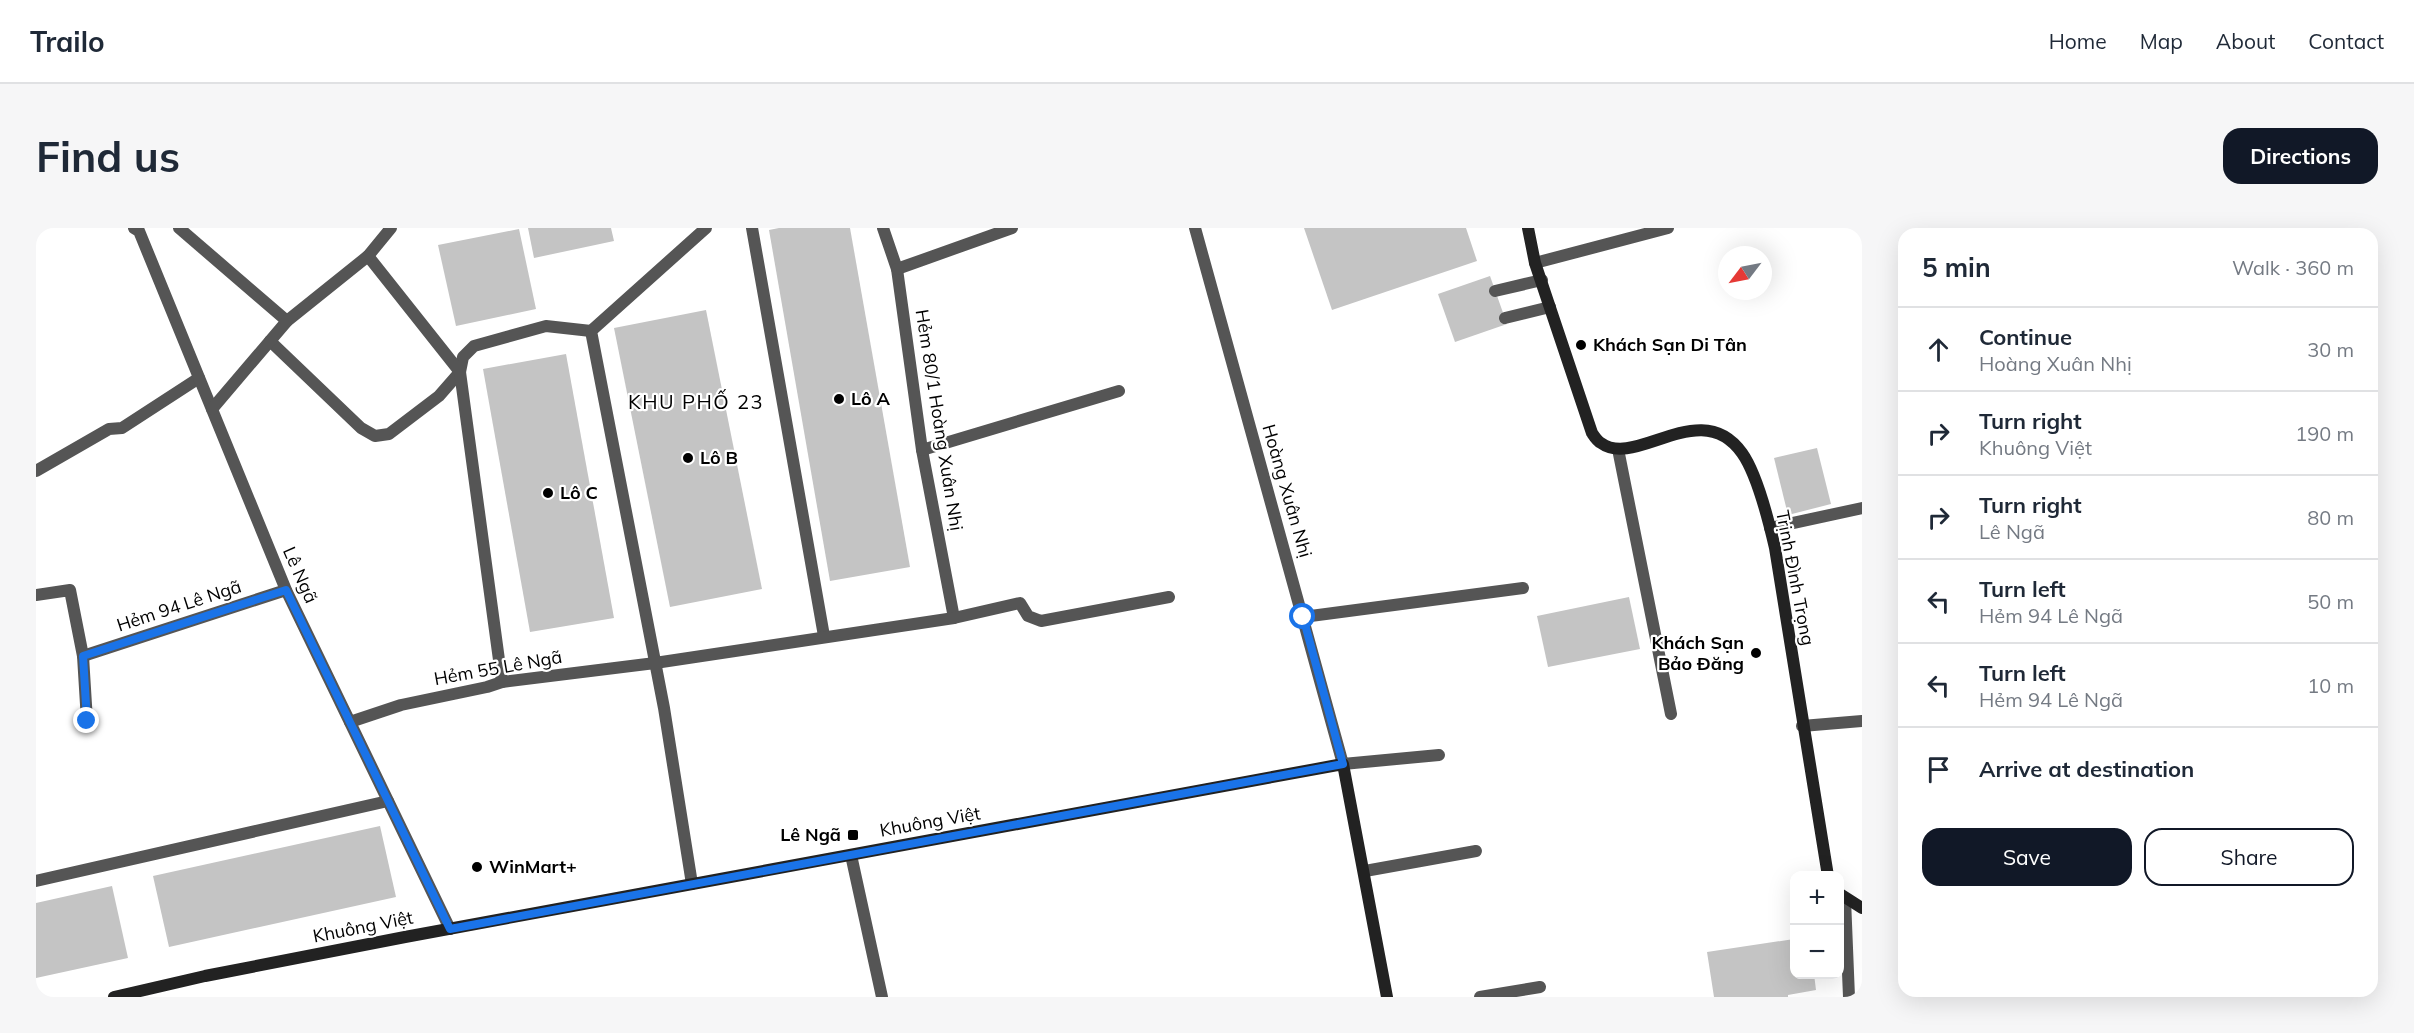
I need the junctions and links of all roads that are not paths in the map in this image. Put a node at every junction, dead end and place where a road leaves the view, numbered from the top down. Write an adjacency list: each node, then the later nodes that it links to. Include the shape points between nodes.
1 (178, 228): 18 (street)
2 (391, 228): 11 (street)
3 (706, 228): 19 (street)
4 (752, 228): 36 (street)
5 (883, 228): 13 (street, Hẻm 80/1 Hoàng Xuân Nhị)
6 (1012, 228): 13 (street)
7 (1195, 228): 34 (street, Hoàng Xuân Nhị)
8 (1528, 228): 12 (street)
9 (1668, 228): 12 (street)
10 (138, 229): 22 (street, Lê Ngã)
11 (368, 256): 18 (street); 21 (street)
12 (1535, 263): 14 (street)
13 (897, 269): 26 (street, Hẻm 80/1 Hoàng Xuân Nhị)
14 (1542, 280): 15 (street); 16 (street)
15 (1495, 291)
16 (1550, 307): 17 (street); 25 (street, via 1592,433 1602,444)
17 (1505, 318)
18 (287, 321): 20 (street)
19 (591, 332): 21 (street, via 546,326 487,342 474,346 463,357); 38 (street)
20 (270, 341): 21 (street, via 361,428 375,436 389,434 440,396); 24 (street)
21 (460, 372): 39 (street)
22 (199, 378): 24 (street, Lê Ngã); 27 (street, via 122,428 109,429)
23 (1119, 392): 26 (street)
24 (212, 409): 31 (street, Lê Ngã)
25 (1618, 449): 29 (street, Trịnh Đình Trọng, via 1691,429 1728,439 1749,465); 40 (street)
26 (922, 450): 35 (street, Hẻm 80/1 Hoàng Xuân Nhị)
27 (36, 471)
28 (1862, 508): 29 (street)
29 (1770, 528): 44 (street, Trịnh Đình Trọng)
30 (1523, 588): 34 (street)
31 (286, 590): 37 (street, Hẻm 94 Lê Ngã); 43 (street, Lê Ngã)
32 (36, 595): 37 (street, via 70,590)
33 (1169, 597): 35 (street, Hẻm 55 Lê Ngã, via 1041,621 1028,616 1020,603)
34 (1303, 617): 46 (street, Hoàng Xuân Nhị)
35 (954, 618): 36 (street, Hẻm 55 Lê Ngã)
36 (824, 636): 38 (street, Hẻm 55 Lê Ngã)
37 (83, 656): 41 (street)
38 (655, 663): 39 (street, Hẻm 55 Lê Ngã); 53 (street)
39 (502, 682): 43 (street, Hẻm 55 Lê Ngã, via 401,705)
40 (1671, 714)
41 (87, 721)
42 (1862, 721): 44 (street)
43 (350, 722): 47 (street, Lê Ngã)
44 (1802, 726): 50 (street, Trịnh Đình Trọng)
45 (1438, 755): 46 (street)
46 (1343, 764): 49 (street, Khuông Việt); 51 (street)
47 (388, 801): 52 (street); 57 (street, Lê Ngã)
48 (1476, 851): 51 (street)
49 (851, 855): 53 (street, Khuông Việt); 60 (street)
50 (1827, 871)
51 (1365, 872): 61 (street)
52 (36, 881)
53 (692, 884): 57 (street, Khuông Việt)
54 (1844, 897): 55 (street)
55 (1862, 908)
56 (1844, 925): 63 (street)
57 (450, 929): 59 (street, Khuông Việt)
58 (1540, 987): 62 (street)
59 (114, 997)
60 (882, 997)
61 (1387, 997)
62 (1480, 997)
63 (1849, 997)

